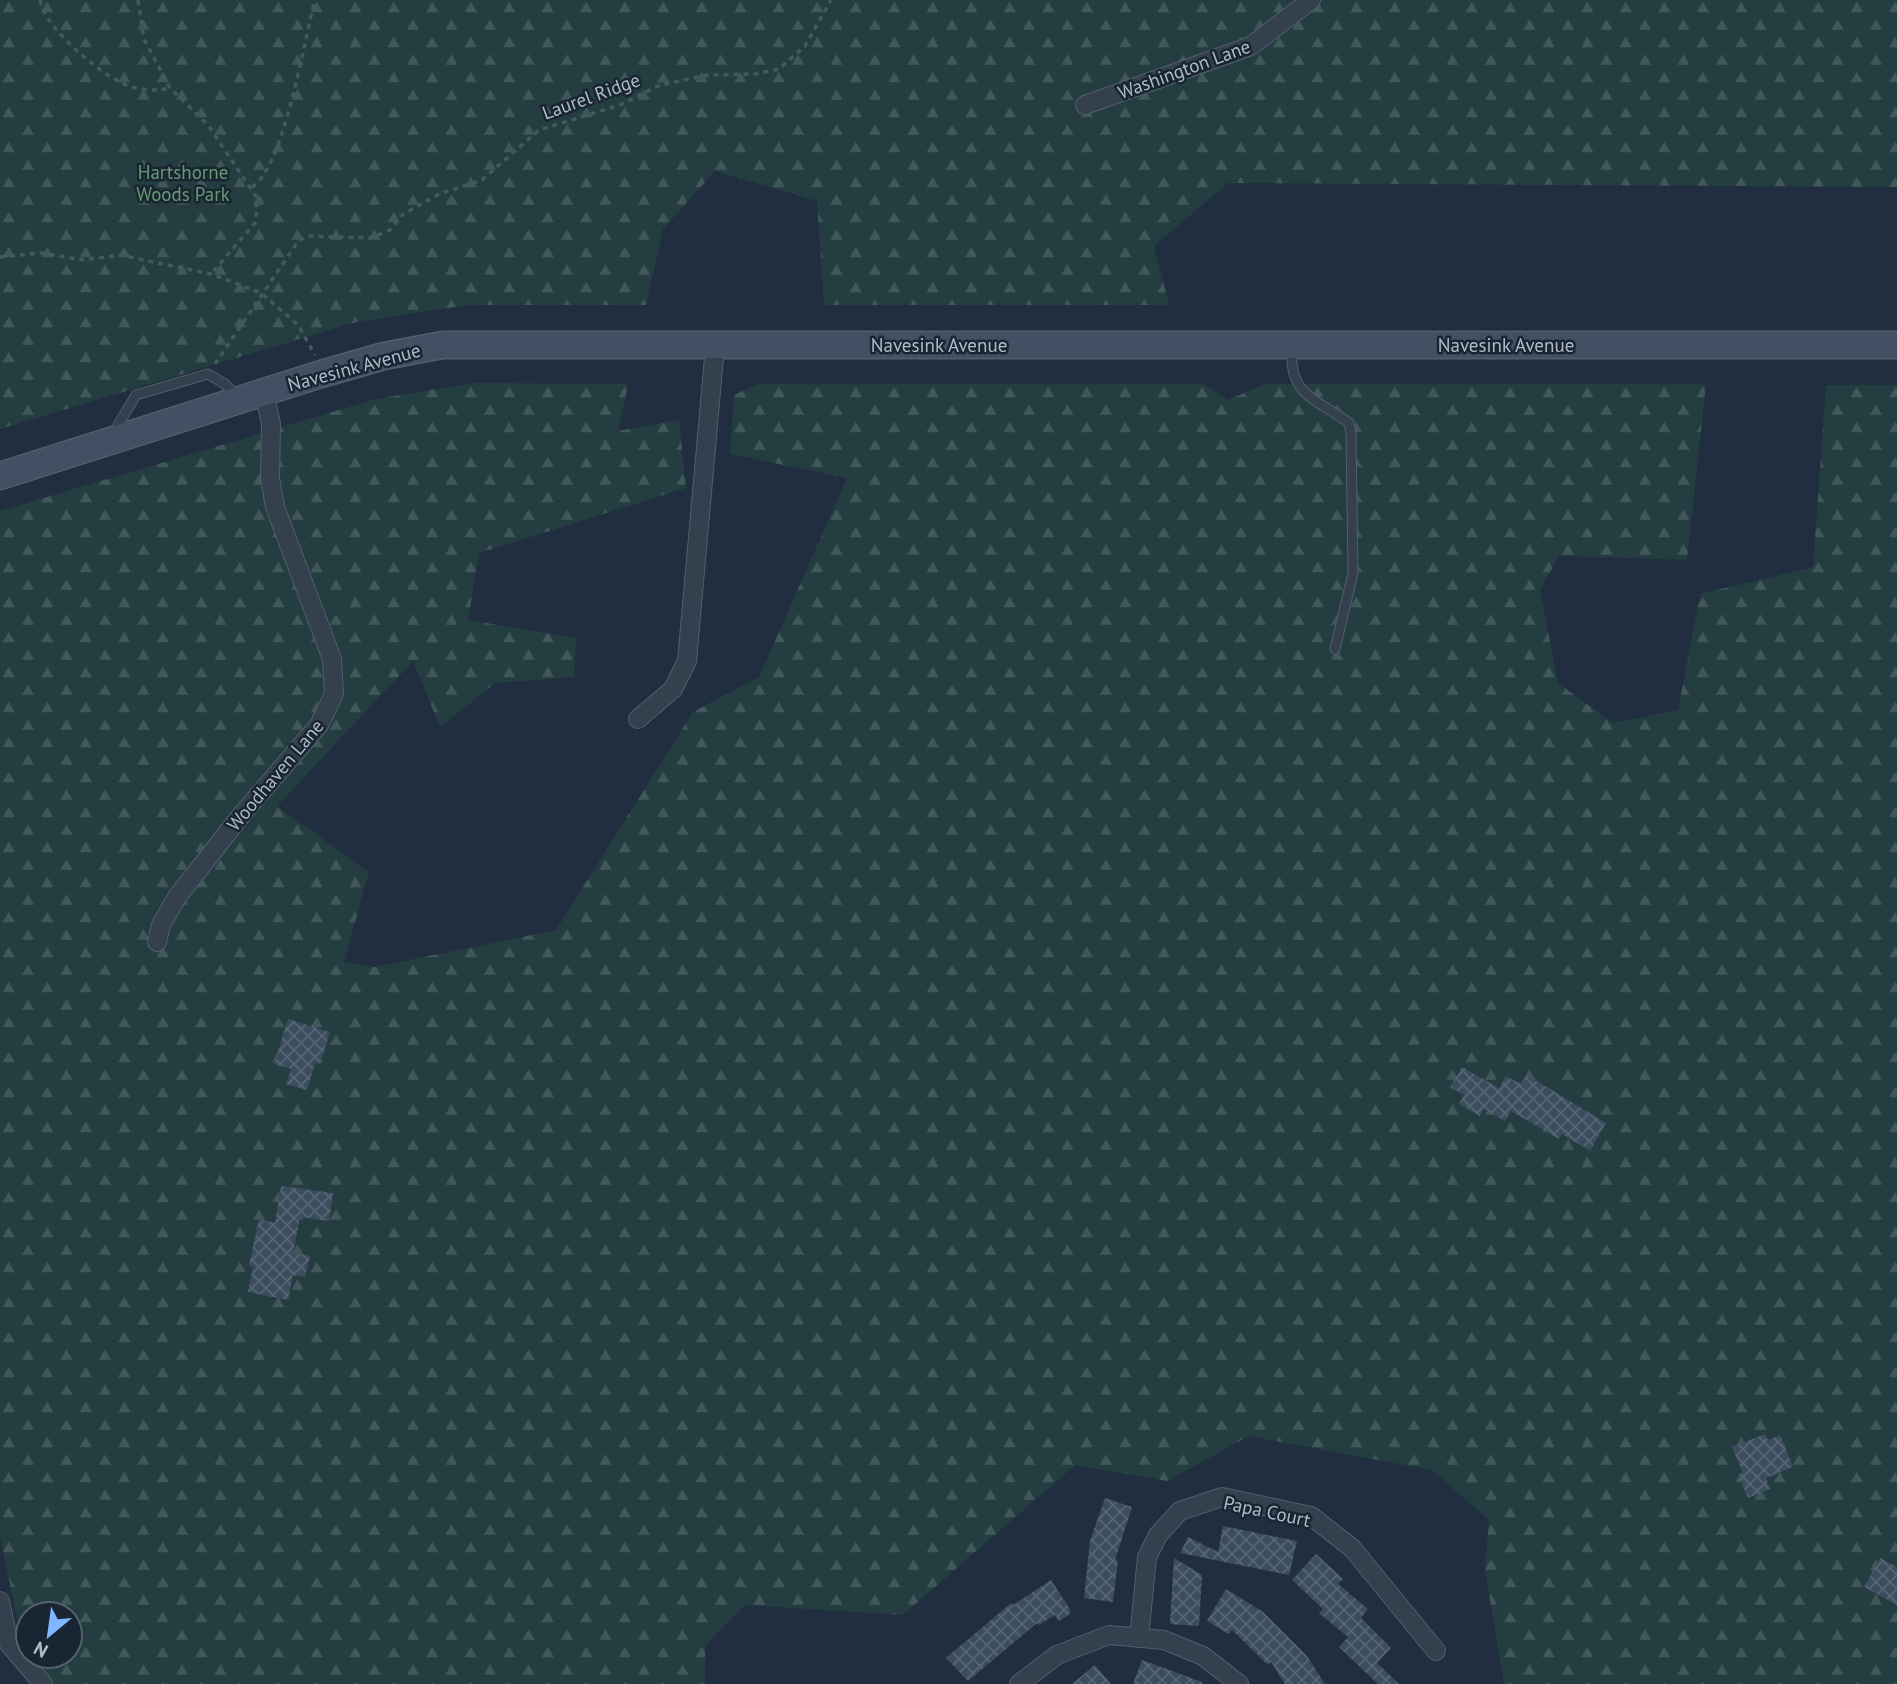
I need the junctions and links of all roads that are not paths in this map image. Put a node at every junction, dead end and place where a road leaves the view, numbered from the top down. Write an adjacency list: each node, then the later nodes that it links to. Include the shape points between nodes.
1 (1311, 0): 2 (street, Washington Lane, via 1251,46)
2 (1085, 105)
3 (1293, 345): 4 (main road, Navesink Avenue); 5 (main road, Navesink Avenue); 9 (lane, via 1292,374 1327,412 1349,423 1351,434 1353,573)
4 (1897, 345)
5 (715, 346): 6 (main road, Navesink Avenue, via 443,345 384,356); 10 (street, via 687,661 673,689)
6 (252, 396): 7 (main road, Navesink Avenue); 7 (lane, via 208,374 136,395 118,425); 11 (street, Woodhaven Lane, via 271,424 270,478 275,508 332,659 334,694 319,725 177,897)
7 (120, 438): 8 (main road, Navesink Avenue)
8 (0, 476)
9 (1335, 649)
10 (638, 719)
11 (157, 942)
12 (0, 1601): 16 (street, via 9,1644)
13 (1139, 1638): 14 (street, Papa Court, via 1147,1557 1157,1535 1181,1511 1222,1497 1311,1516 1352,1548); 15 (street, via 1108,1635 1057,1656); 17 (street, via 1164,1640 1203,1656)
14 (1436, 1651)
15 (1024, 1682)
16 (43, 1684)
17 (1239, 1684)

